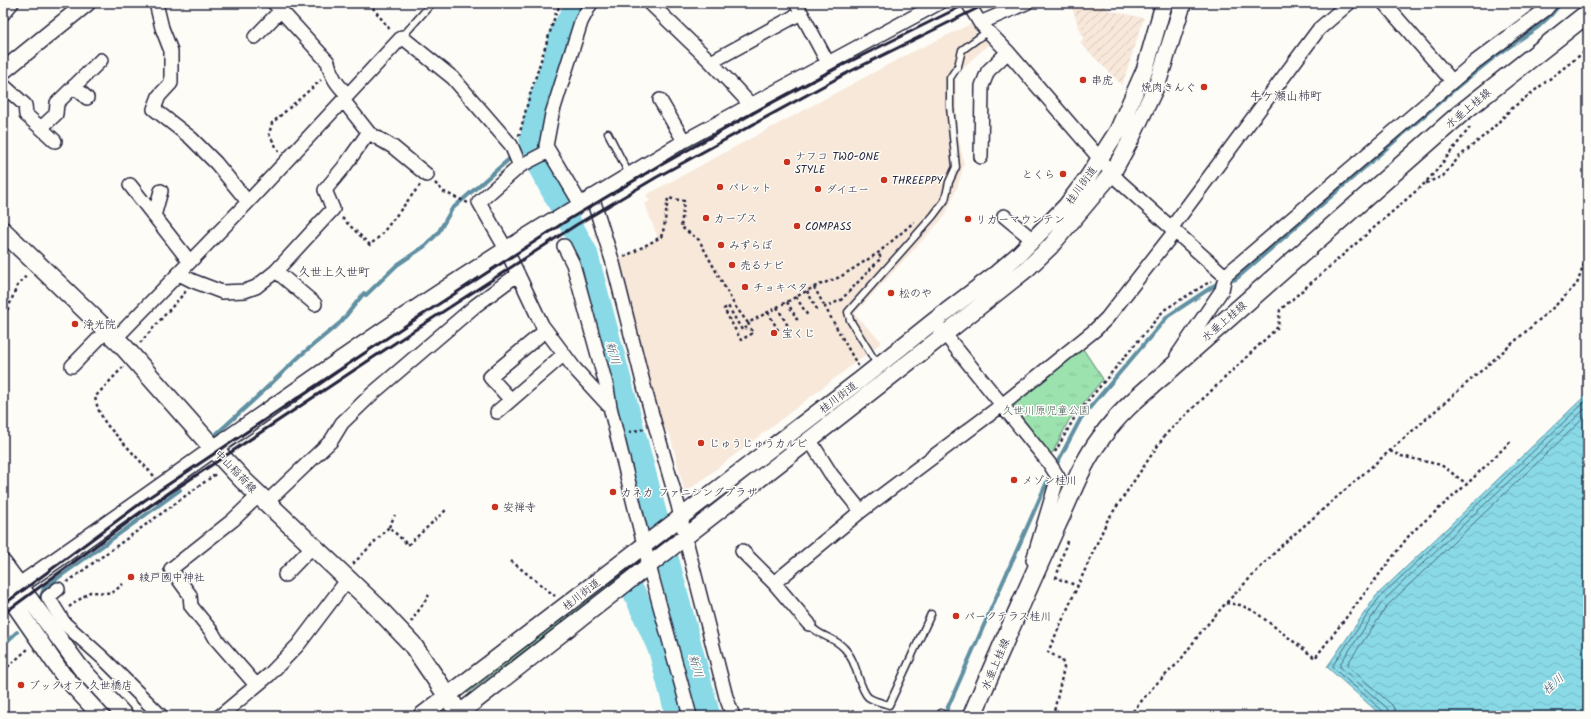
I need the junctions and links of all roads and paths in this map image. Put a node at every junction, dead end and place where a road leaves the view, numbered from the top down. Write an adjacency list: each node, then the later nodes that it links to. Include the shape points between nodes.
1 (12, 3): 20 (street)
2 (87, 3): 29 (street)
3 (156, 3): 57 (street, via 171,51 171,84 159,96 154,110 191,138 216,163)
4 (369, 3): 23 (path)
5 (432, 3): 23 (lane)
6 (561, 3): 44 (path, via 529,98 519,144)
7 (591, 3): 45 (street, via 581,22 552,114)
8 (650, 3): 27 (street)
9 (939, 3): 28 (street)
10 (968, 3): 21 (street)
11 (1026, 3): 21 (street)
12 (1164, 3): 47 (street, 桂川街道, via 1143,75 1126,114)
13 (1183, 3): 50 (street, 桂川街道, via 1152,98)
14 (1349, 3): 65 (street, via 1319,29)
15 (1384, 3): 31 (street)
16 (1551, 3): 31 (street)
17 (278, 7): 22 (street); 30 (street, via 328,62)
18 (798, 8): 27 (street); 28 (street)
19 (1586, 12): 103 (main road, 水垂上桂線, via 1460,114)
20 (3, 14)
21 (984, 27): 25 (street); 102 (lane, via 962,50 958,66 950,78 956,167 945,200 848,312 850,320)
22 (254, 37)
23 (400, 39): 34 (street); 44 (street, via 453,78)
24 (1588, 49): 53 (path, via 1511,109 1442,176)
25 (1008, 52): 46 (street, via 988,71 982,86); 47 (street)
26 (101, 60): 33 (street)
27 (710, 62): 37 (street)
28 (828, 63): 37 (street)
29 (3, 71)
30 (330, 73): 34 (street); 48 (path, via 272,123 269,134)
31 (1452, 81): 78 (street)
32 (3, 85): 39 (street, via 25,105 26,115)
33 (74, 86): 35 (street); 39 (street, via 57,103 56,114)
34 (346, 97): 40 (street); 48 (street)
35 (87, 98)
36 (660, 100): 43 (street)
37 (751, 105): 43 (street)
38 (1473, 124): 53 (path)
39 (41, 128): 42 (street)
40 (369, 133): 52 (street, via 393,147); 60 (street, via 325,190)
41 (608, 133): 51 (lane)
42 (55, 141)
43 (684, 141): 51 (street)
44 (514, 151): 49 (street)
45 (547, 152): 49 (street); 59 (street)
46 (981, 157)
47 (1100, 159): 50 (street); 67 (street, 桂川街道, via 1066,206)
48 (286, 162): 57 (street)
49 (521, 165): 58 (street)
50 (1113, 172): 65 (street, via 1119,181); 94 (street, 桂川街道, via 1050,247 1028,268)
51 (629, 174): 56 (street)
52 (427, 175): 58 (path, via 444,192 473,206); 60 (path, via 381,235 370,245)
53 (1424, 184): 137 (path, via 1280,310 1278,327 1165,435 1107,521)
54 (130, 185): 61 (street)
55 (161, 191): 61 (street)
56 (592, 196): 59 (street); 73 (street)
57 (248, 202): 72 (street)
58 (479, 202): 69 (street)
59 (580, 203): 63 (street)
60 (333, 209): 75 (street)
61 (154, 216): 72 (street)
62 (1004, 216): 67 (street)
63 (552, 221): 69 (street)
64 (910, 225): 70 (path)
65 (1173, 229): 78 (street); 105 (street, via 1107,318)
66 (3, 231): 74 (main road, 中山稲荷線)
67 (1033, 240): 94 (street, 桂川街道)
68 (564, 246): 106 (street, via 573,264)
69 (506, 249): 77 (street); 112 (street, via 347,354)
70 (878, 253): 80 (path, via 840,277); 86 (path, via 881,258 841,300)
71 (1588, 253): 113 (path, via 1577,284)
72 (190, 262): 76 (street)
73 (613, 263): 92 (path, via 661,237 668,198 684,200 681,227 699,240); 108 (street)
74 (38, 264): 90 (path, via 17,286); 97 (main road, 中山稲荷線)
75 (276, 271): 79 (street, via 256,287 245,291 222,292); 84 (street)
76 (179, 274): 79 (street); 97 (street)
77 (518, 274): 95 (street); 118 (street, via 475,306 372,394 342,423 331,440)
78 (1223, 279): 103 (street); 114 (path, via 1212,280 1164,310 1076,414)
79 (194, 281): 98 (path)
80 (814, 287): 81 (path); 86 (path)
81 (807, 291): 82 (path); 87 (path)
82 (796, 297): 83 (path); 89 (path)
83 (787, 302): 85 (path); 91 (path)
84 (315, 304)
85 (777, 307): 88 (path); 93 (path)
86 (825, 307): 101 (path)
87 (818, 311)
88 (768, 312): 92 (path); 96 (path)
89 (808, 316)
90 (3, 321)
91 (798, 322)
92 (748, 325): 92 (path, via 753,333 741,340 724,309 728,306 742,330)
93 (788, 326)
94 (939, 327): 102 (street, 桂川街道); 105 (street); 110 (street, 桂川街道)
95 (546, 330): 99 (street); 104 (street, via 490,377)
96 (779, 332)
97 (111, 334): 98 (main road, 中山稲荷線); 100 (street)
98 (131, 355): 112 (main road, 中山稲荷線); 117 (path, via 95,397 106,424)
99 (563, 355): 104 (street); 106 (street)
100 (72, 366)
101 (858, 366)
102 (878, 366): 122 (street, 桂川街道)
103 (1167, 372): 131 (main road, 水垂上桂線, via 1124,411 1099,440 1084,466)
104 (511, 400): 107 (street)
105 (1002, 405): 114 (street); 120 (street)
106 (610, 407): 109 (street)
107 (497, 412)
108 (655, 426): 109 (path); 122 (street)
109 (617, 435): 125 (street)
110 (810, 439): 120 (street, via 831,474); 124 (street, 桂川街道)
111 (1511, 442): 116 (path)
112 (214, 449): 115 (main road, 中山稲荷線); 117 (street)
113 (1390, 451): 116 (path, via 1401,456 1441,464); 141 (path, via 1281,546)
114 (1049, 464): 131 (street, via 1058,477 1033,558)
115 (229, 465): 118 (main road, 中山稲荷線); 138 (path)
116 (1467, 484): 141 (path, via 1411,533 1314,658 1254,611)
117 (162, 485): 139 (street)
118 (263, 498): 126 (main road, 中山稲荷線); 150 (street, via 171,569 190,595 191,606 216,640)
119 (447, 509): 123 (path, via 408,545)
120 (861, 511): 135 (street)
121 (394, 515): 123 (path)
122 (678, 519): 124 (street); 125 (street, 桂川街道)
123 (389, 527): 133 (path, via 375,540)
124 (683, 538): 129 (street, 桂川街道); 159 (street)
125 (647, 543): 129 (street); 142 (street, 桂川街道)
126 (313, 546): 132 (street); 133 (main road, 中山稲荷線)
127 (742, 550): 135 (street)
128 (511, 561): 142 (path)
129 (652, 562): 153 (street, 桂川街道); 158 (street)
130 (3, 564): 139 (street)
131 (1034, 574): 160 (main road, 水垂上桂線)
132 (285, 575)
133 (346, 577): 147 (main road, 中山稲荷線); 150 (street, via 298,645)
134 (1060, 580): 137 (path)
135 (774, 583): 145 (street)
136 (123, 584): 143 (path, via 112,593 90,592)
137 (1078, 586): 161 (path, via 1048,652 1062,660 1064,668)
138 (58, 589): 143 (street, via 48,597)
139 (8, 591): 146 (street); 148 (street)
140 (430, 595): 147 (path)
141 (1226, 603): 162 (path, via 1179,662 1154,686)
142 (566, 606): 151 (street, 桂川街道)
143 (59, 614): 146 (street)
144 (931, 614): 145 (lane, via 889,705 869,698 852,658 844,647 815,632)
145 (809, 624)
146 (62, 631): 155 (street, via 80,667); 156 (street, via 104,659)
147 (402, 634): 151 (main road, 中山稲荷線, via 412,644)
148 (39, 640): 149 (path); 154 (street, via 63,675)
149 (3, 671)
150 (256, 685): 152 (street)
151 (447, 696): 153 (main road, 中山稲荷線); 157 (street, 桂川街道)
152 (227, 714)
153 (459, 715)
154 (101, 716)
155 (125, 716)
156 (161, 716)
157 (421, 716)
158 (690, 716)
159 (733, 716)
160 (972, 716)
161 (1052, 716)
162 (1129, 716)

